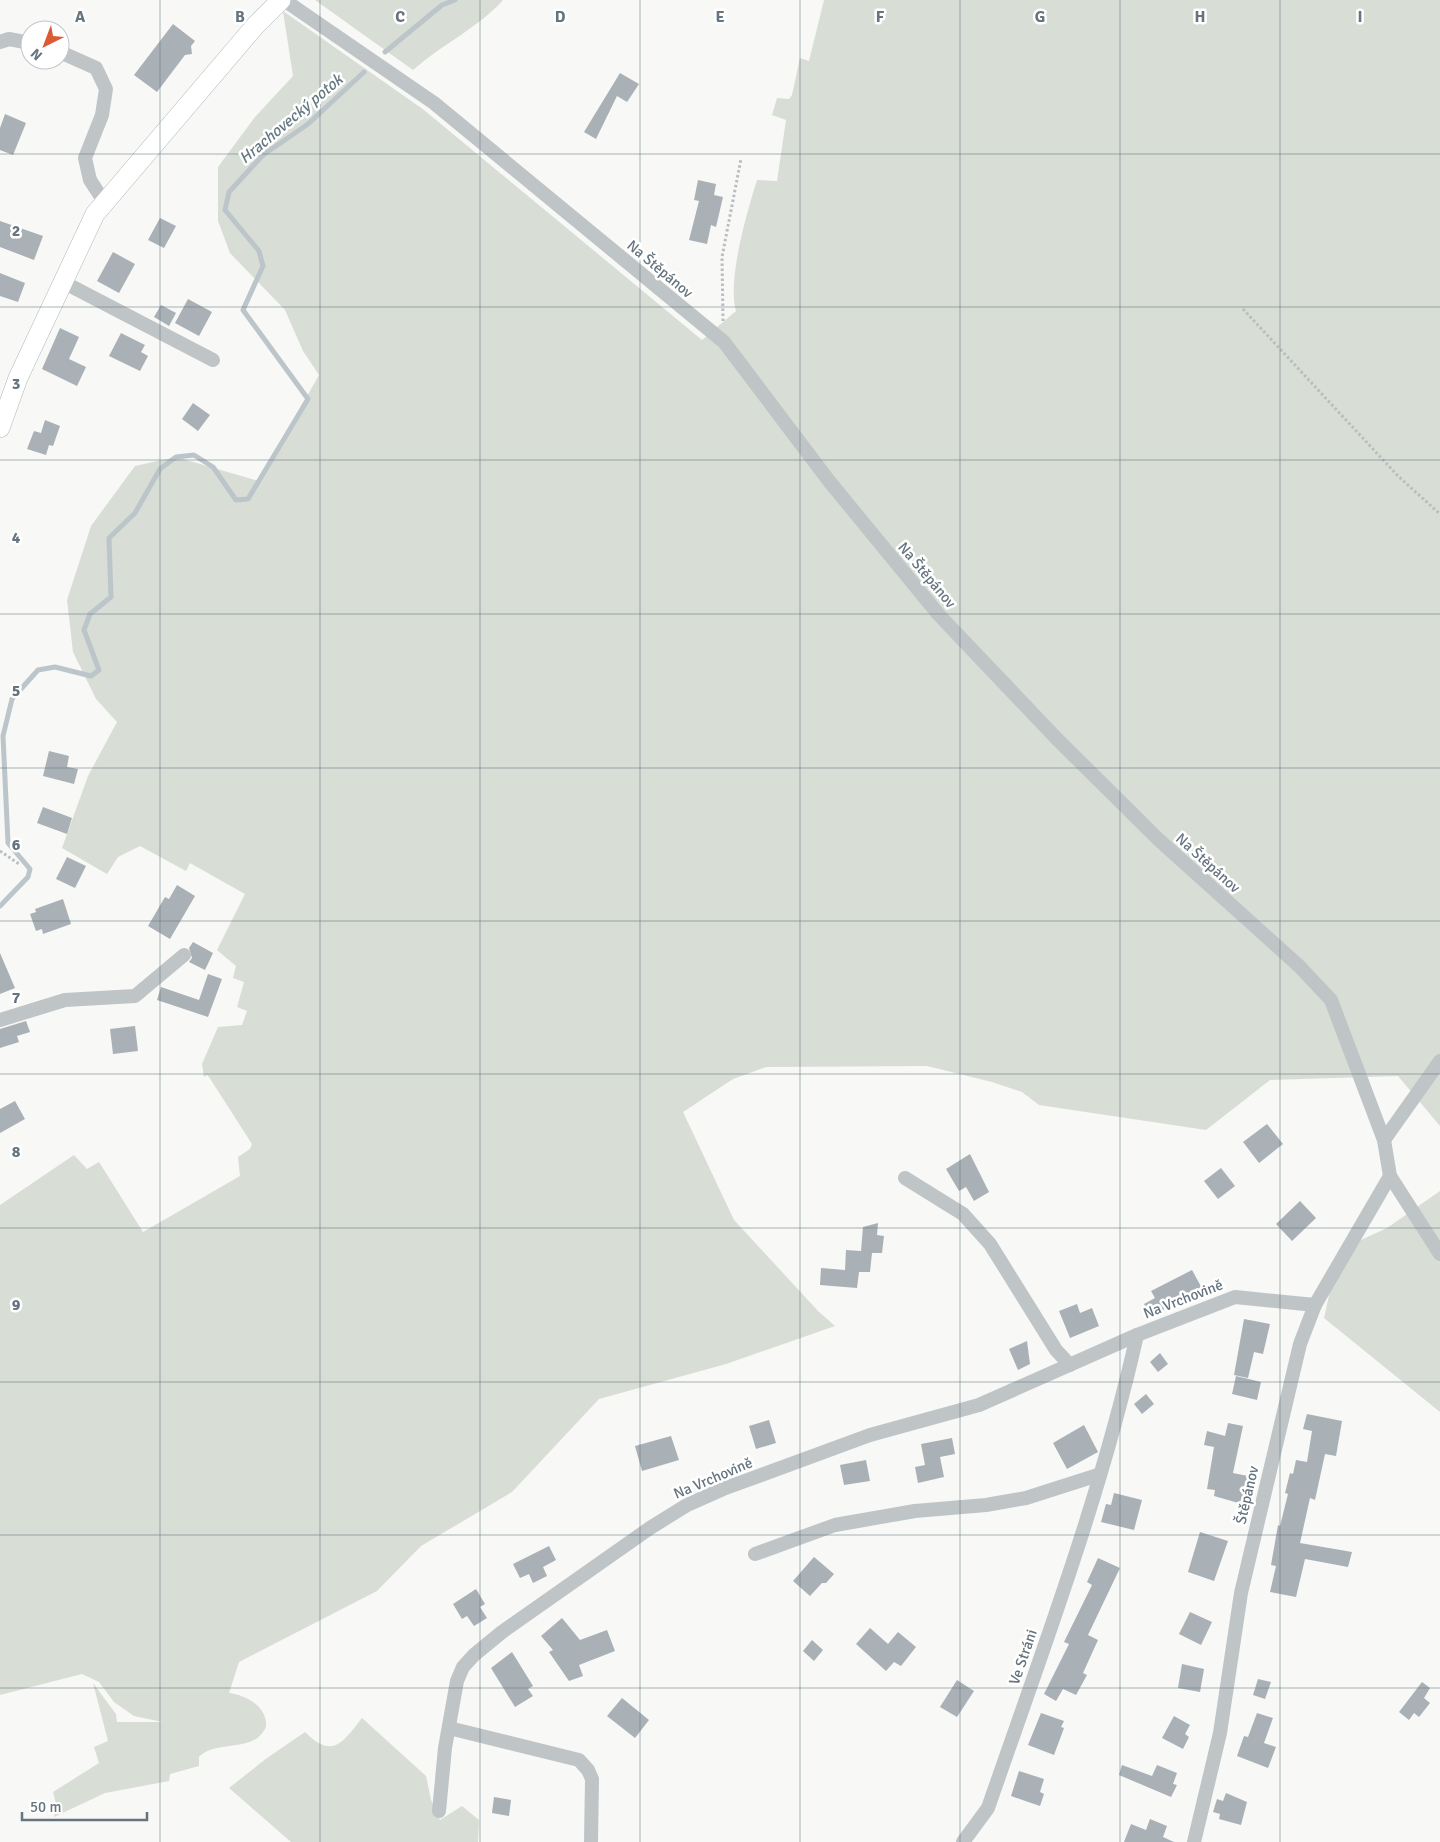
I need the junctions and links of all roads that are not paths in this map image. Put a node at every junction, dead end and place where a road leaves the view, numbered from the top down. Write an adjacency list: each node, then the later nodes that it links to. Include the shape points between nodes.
1 (282, 0): 5 (street, via 255,26); 12 (street, Na Štěpánov, via 434,103 724,342 829,481 938,615 1118,800 1299,966 1331,1000)
2 (20, 41): 3 (street, via 9,38)
3 (0, 42)
4 (70, 56): 5 (street, via 96,68 106,88 102,115 85,158 90,180)
5 (105, 203): 6 (street, via 95,214)
6 (63, 282): 7 (street); 8 (street, via 18,378)
7 (213, 360)
8 (0, 428)
9 (184, 955): 10 (street, via 135,996 65,1000)
10 (0, 1020)
11 (1440, 1061): 12 (street)
12 (1384, 1140): 13 (street, Na Štěpánov)
13 (1390, 1176): 15 (street, Na Štěpánov); 16 (street, Štěpánov)
14 (905, 1178): 18 (street, via 963,1214 990,1244 1056,1350)
15 (1440, 1254)
16 (1315, 1305): 17 (street, Na Vrchovině, via 1235,1297); 25 (street, Štěpánov, via 1300,1344 1241,1593 1220,1732)
17 (1137, 1334): 18 (street, Na Vrchovině); 19 (street, Ve Stráni, via 1125,1390)
18 (1070, 1365): 21 (street, Na Vrchovině, via 979,1405 870,1434 687,1505 502,1632 474,1655 457,1681)
19 (1098, 1476): 20 (street, via 1026,1498 915,1511 835,1525); 24 (street, Ve Stráni, via 1081,1537 988,1808)
20 (755, 1554)
21 (449, 1728): 22 (street, Na Vrchovině); 23 (street, via 579,1760 592,1779)
22 (439, 1811)
23 (592, 1842)
24 (963, 1842)
25 (1194, 1842)

